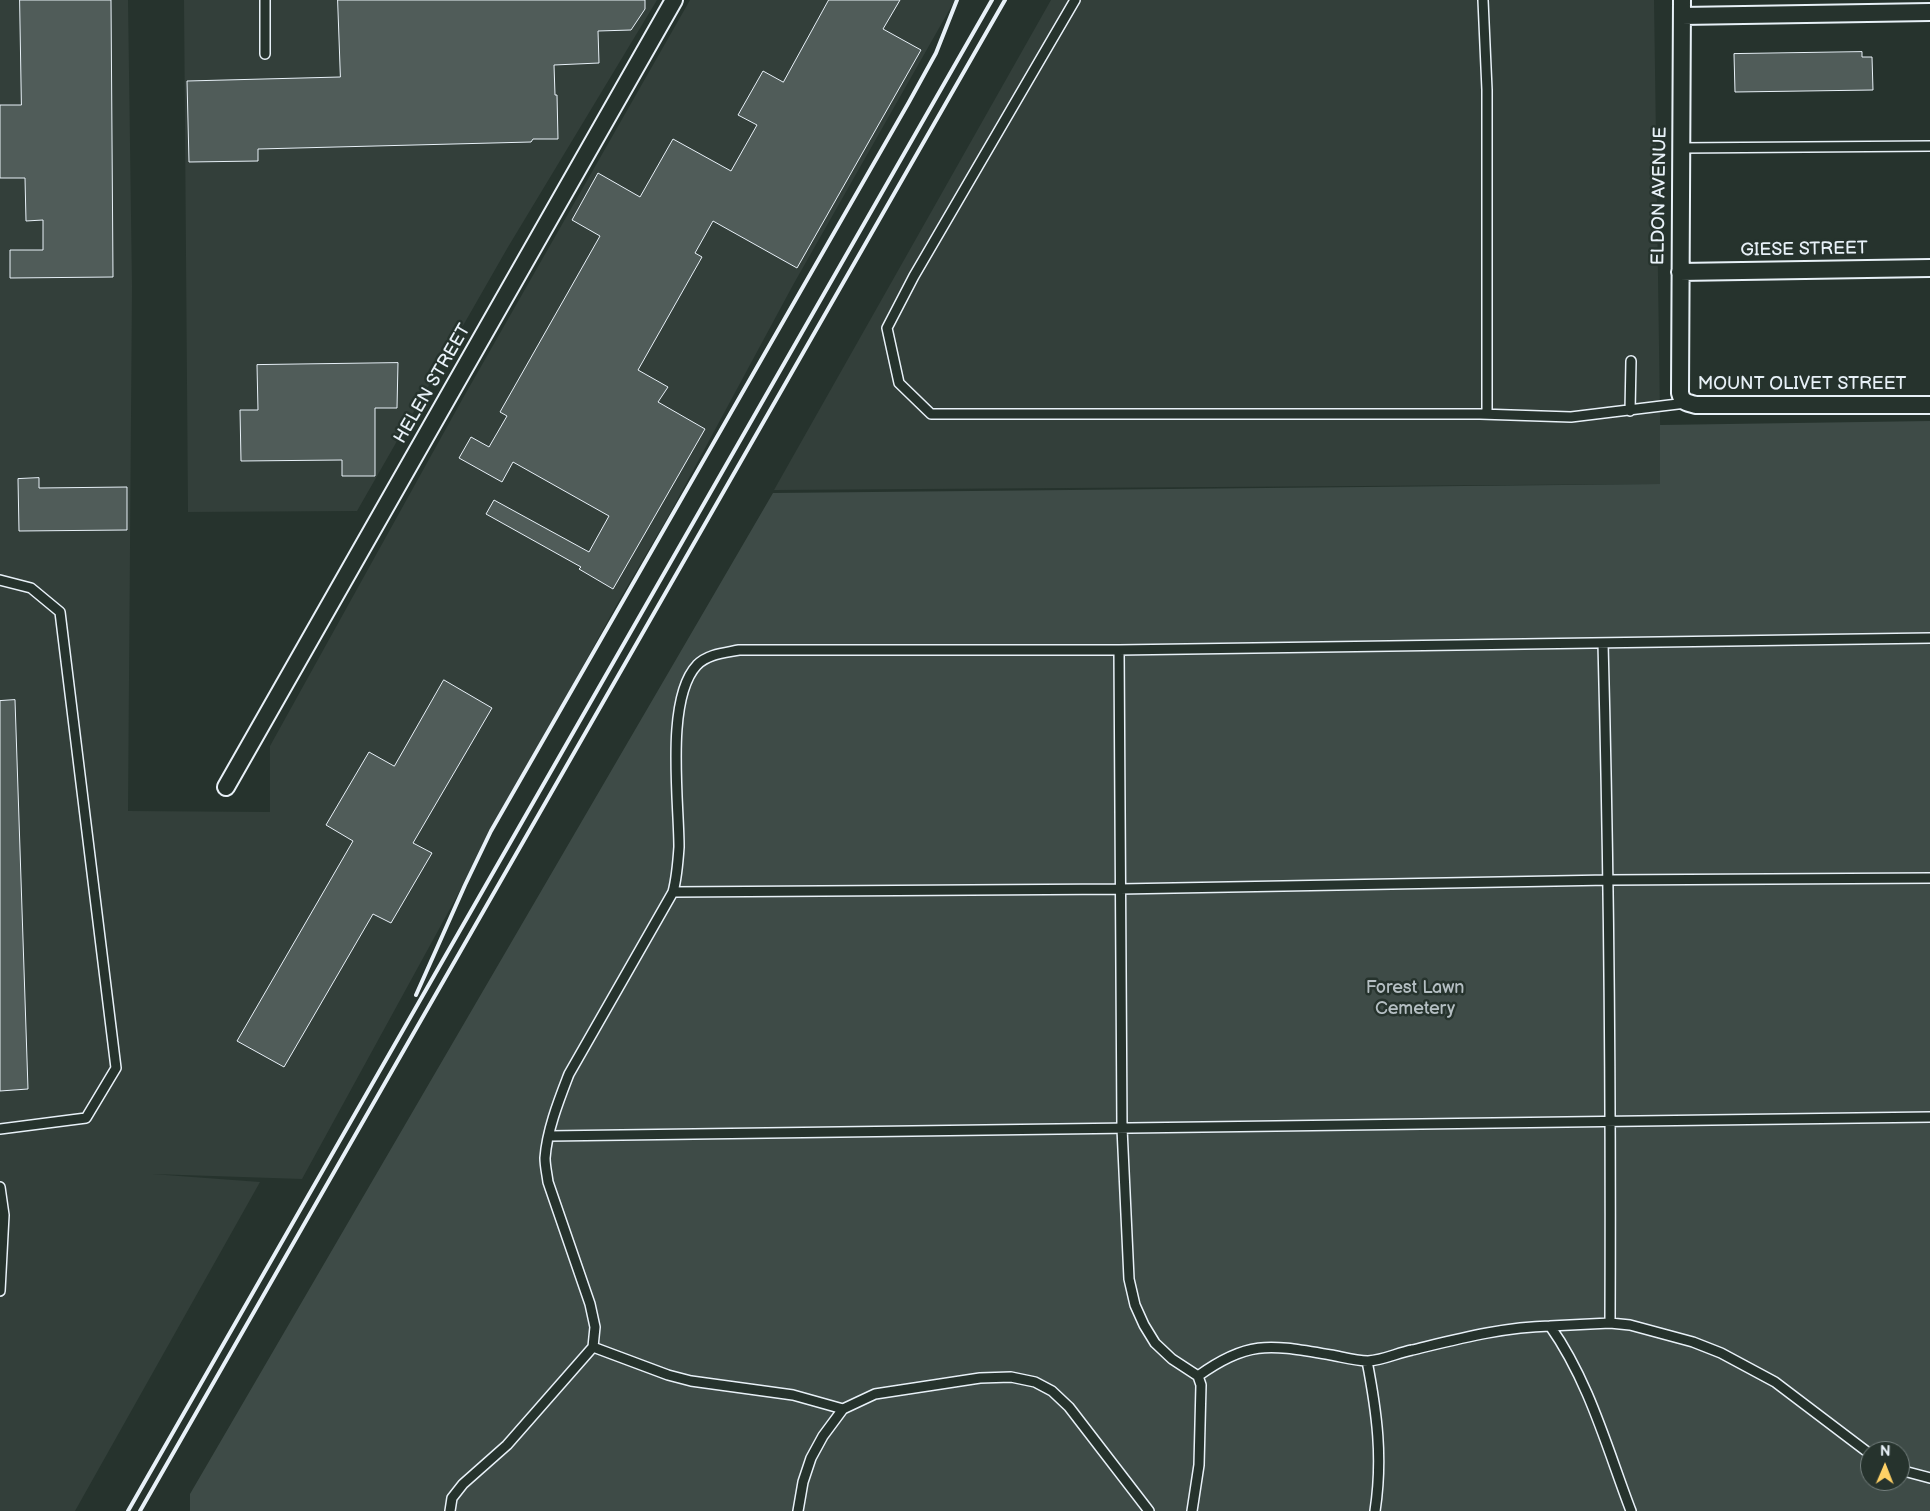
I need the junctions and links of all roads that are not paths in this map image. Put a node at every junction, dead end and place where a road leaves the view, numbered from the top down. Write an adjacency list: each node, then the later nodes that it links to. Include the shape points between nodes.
1 (265, 0): 7 (lane)
2 (674, 0): 21 (street, HELEN STREET)
3 (1075, 0): 16 (lane, via 887,328 899,383 932,414)
4 (1483, 0): 16 (lane, via 1487,90)
5 (1682, 8): 6 (street); 9 (street, ELDON AVENUE)
6 (1930, 12)
7 (265, 54)
8 (1930, 146): 9 (lane)
9 (1681, 148): 11 (street, ELDON AVENUE)
10 (1930, 268): 11 (street, GIESE STREET)
11 (1680, 272): 13 (street, ELDON AVENUE)
12 (1631, 361): 15 (lane)
13 (1683, 398): 14 (street, MOUNT OLIVET STREET, via 1696,405); 15 (lane)
14 (1930, 405)
15 (1630, 411): 16 (lane, via 1571,417)
16 (1487, 414)
17 (0, 580): 29 (lane, via 30,588 60,612 116,1068 86,1118)
18 (1930, 638): 19 (lane)
19 (1603, 643): 20 (lane); 23 (lane)
20 (1119, 650): 24 (lane); 25 (lane, via 739,650 714,654 698,664 686,679 680,700 677,736 679,848)
21 (226, 787)
22 (1930, 878): 23 (lane)
23 (1609, 880): 24 (lane); 27 (lane)
24 (1120, 889): 25 (lane); 28 (lane)
25 (673, 892): 30 (lane, via 569,1074)
26 (1930, 1117): 27 (lane)
27 (1611, 1118): 28 (lane); 33 (lane)
28 (1122, 1128): 30 (lane); 37 (lane, via 1127,1253 1135,1305 1155,1343)
29 (0, 1129)
30 (550, 1136): 35 (lane, via 545,1161 548,1182 590,1304 595,1327)
31 (0, 1187): 32 (lane, via 4,1215)
32 (0, 1291)
33 (1610, 1323): 34 (lane); 39 (lane, via 1659,1332 1721,1353 1775,1382)
34 (1550, 1326): 36 (lane, via 1498,1330); 47 (lane, via 1566,1348 1580,1377)
35 (593, 1347): 38 (lane, via 691,1381 793,1395); 42 (lane, via 507,1445 463,1484 452,1498)
36 (1367, 1361): 37 (lane, via 1257,1347 1235,1353); 46 (lane, via 1379,1438)
37 (1198, 1376): 45 (lane, via 1202,1398 1199,1466)
38 (843, 1409): 43 (lane, via 812,1458 802,1482); 44 (lane, via 875,1394 971,1379 1011,1377 1034,1382 1052,1391 1069,1407)
39 (1860, 1446)
40 (1910, 1473): 41 (lane)
41 (1930, 1478)
42 (450, 1511)
43 (798, 1511)
44 (1149, 1511)
45 (1192, 1511)
46 (1375, 1511)
47 (1631, 1511)

